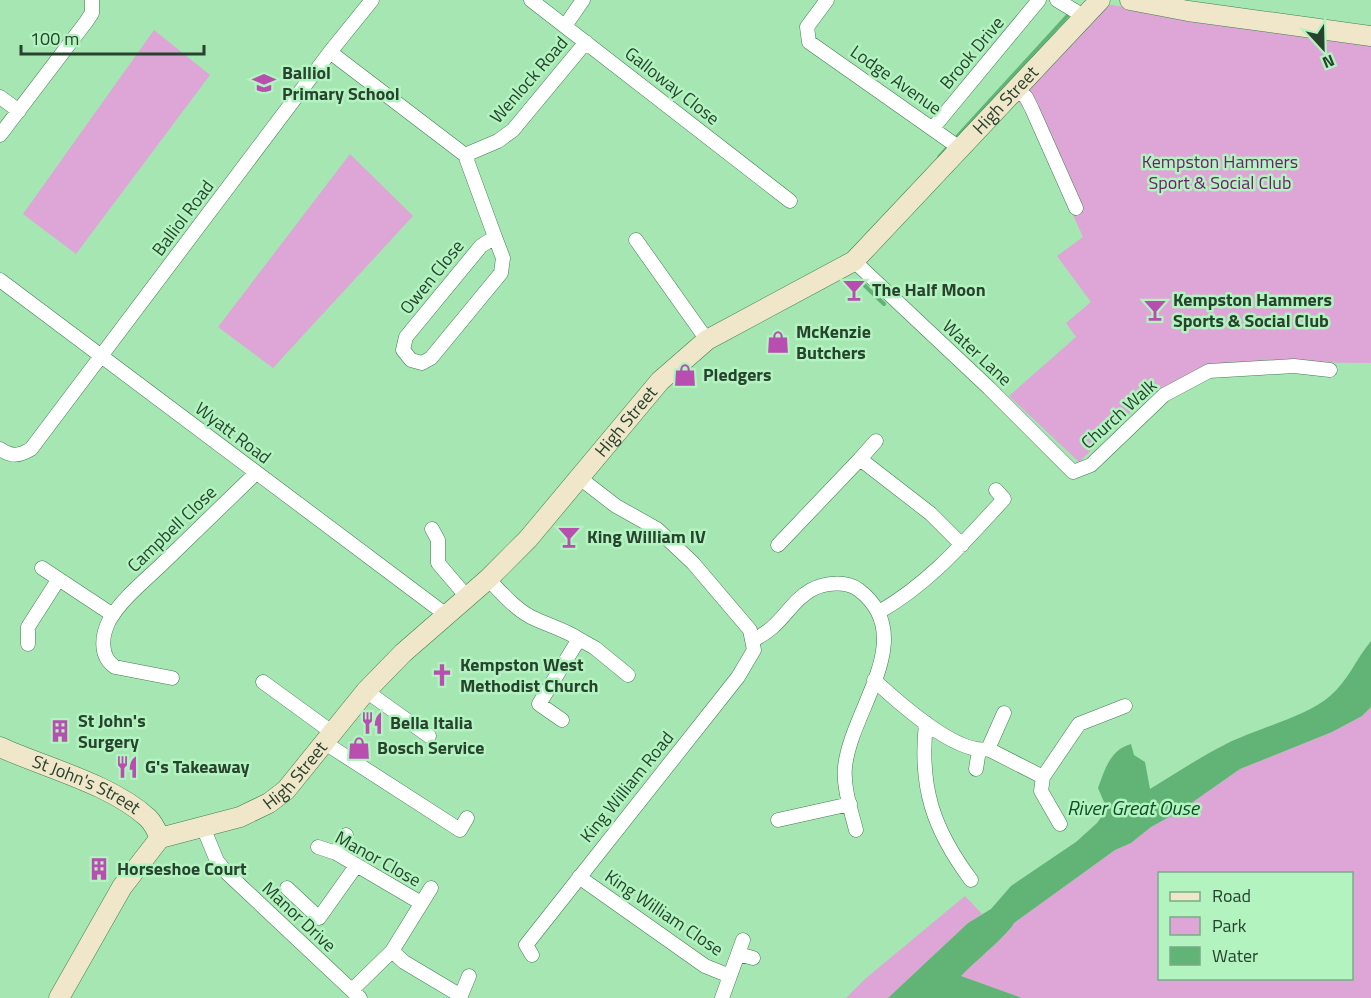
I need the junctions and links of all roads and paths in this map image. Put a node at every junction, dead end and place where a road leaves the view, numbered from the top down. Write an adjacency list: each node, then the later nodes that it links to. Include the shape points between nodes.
1 (372, 0): 13 (street, Balliol Road)
2 (531, 0): 10 (street, Galloway Close)
3 (583, 0): 10 (street)
4 (827, 0): 17 (street, Lodge Avenue, via 807,27 809,42)
5 (1039, 0): 17 (street, Brook Drive)
6 (1057, 0): 9 (street)
7 (1130, 0): 11 (main road)
8 (92, 2): 16 (street, via 92,13 86,22)
9 (1086, 8): 14 (main road, High Street)
10 (565, 26): 12 (street, Galloway Close)
11 (1371, 36)
12 (586, 42): 20 (street, Wenlock Road, via 513,130); 21 (street, Galloway Close)
13 (330, 52): 20 (street); 28 (street, Balliol Road)
14 (1016, 90): 19 (main road, High Street); 22 (street, via 1026,97)
15 (0, 97): 16 (street)
16 (19, 111): 18 (street)
17 (933, 128): 19 (street, Lodge Avenue)
18 (0, 135)
19 (955, 144): 25 (main road, High Street)
20 (465, 155): 23 (street)
21 (790, 201)
22 (1076, 208)
23 (495, 237): 23 (street, Owen Close, via 503,258 501,273 431,357 422,363 411,360 403,350 406,337 481,246)
24 (636, 240): 27 (street, via 653,253)
25 (854, 261): 27 (main road, High Street); 33 (street, Water Lane)
26 (0, 280): 28 (street, Wyatt Road)
27 (707, 340): 35 (main road, High Street, via 660,381)
28 (102, 357): 31 (street, Balliol Road, via 31,448 20,455); 34 (street, Wyatt Road)
29 (1330, 370): 33 (street, Church Walk, via 1294,366 1209,371 1164,395 1091,465)
30 (876, 441): 32 (street)
31 (0, 449)
32 (860, 459): 38 (street); 39 (street, via 931,514)
33 (1073, 472)
34 (256, 473): 45 (street, Campbell Close); 46 (street, Wyatt Road)
35 (581, 479): 41 (main road, High Street); 48 (street, via 616,506 657,529 728,603 750,630)
36 (996, 489): 39 (street, via 1004,499)
37 (440, 534): 43 (street, via 438,563)
38 (778, 545)
39 (962, 545): 44 (street, via 921,586)
40 (42, 568): 42 (street)
41 (488, 579): 43 (main road, High Street); 47 (street, via 530,616)
42 (58, 580): 45 (street); 49 (street, via 28,627)
43 (467, 597): 46 (main road, High Street)
44 (879, 612): 48 (street, via 856,588 826,585 796,602 769,632); 52 (street, via 886,642)
45 (114, 614): 51 (street, via 104,634 107,662)
46 (445, 614): 54 (main road, High Street)
47 (579, 639): 50 (street); 57 (street, via 539,704)
48 (753, 640): 78 (street, King William Road, via 751,659)
49 (28, 644)
50 (628, 675)
51 (172, 678)
52 (874, 680): 58 (street); 67 (street, via 849,745 845,769)
53 (263, 682): 60 (street)
54 (366, 691): 59 (street); 60 (main road, High Street)
55 (1125, 706): 64 (street, via 1079,724)
56 (1004, 713): 62 (street)
57 (562, 720)
58 (926, 723): 62 (street, via 940,733); 79 (street, via 923,753 928,797 942,836)
59 (429, 736)
60 (329, 738): 66 (street); 71 (main road, High Street, via 286,790 269,803 240,817)
61 (0, 747): 74 (main road, St John's Street, via 116,797 150,819)
62 (984, 749): 63 (street); 64 (street)
63 (976, 769)
64 (1043, 777): 70 (street, via 1041,791)
65 (409, 779): 66 (street)
66 (402, 792): 68 (street, via 460,830)
67 (850, 804): 69 (street); 72 (street)
68 (467, 818)
69 (778, 820)
70 (1060, 824)
71 (203, 827): 74 (main road, High Street); 90 (street, Manor Drive, via 217,861 227,873)
72 (856, 830)
73 (346, 835): 76 (street)
74 (160, 838): 92 (main road, via 122,887)
75 (318, 846): 76 (street, Manor Close)
76 (336, 853): 77 (street, Manor Close)
77 (356, 866): 80 (street, via 319,918); 82 (street, Manor Close)
78 (579, 877): 86 (street, King William Road, via 526,945); 89 (street, King William Close, via 705,966)
79 (972, 880)
80 (287, 888)
81 (431, 888): 82 (street, Manor Close)
82 (421, 903): 84 (street, Manor Close)
83 (743, 940): 85 (street, King William Close)
84 (392, 951): 90 (street, Manor Close); 91 (street)
85 (738, 954): 87 (street, King William Close); 89 (street, King William Close)
86 (532, 955)
87 (753, 958)
88 (469, 976): 91 (street)
89 (730, 976): 93 (street, King William Close)
90 (356, 994)
91 (461, 997)
92 (59, 998)
93 (722, 998)

